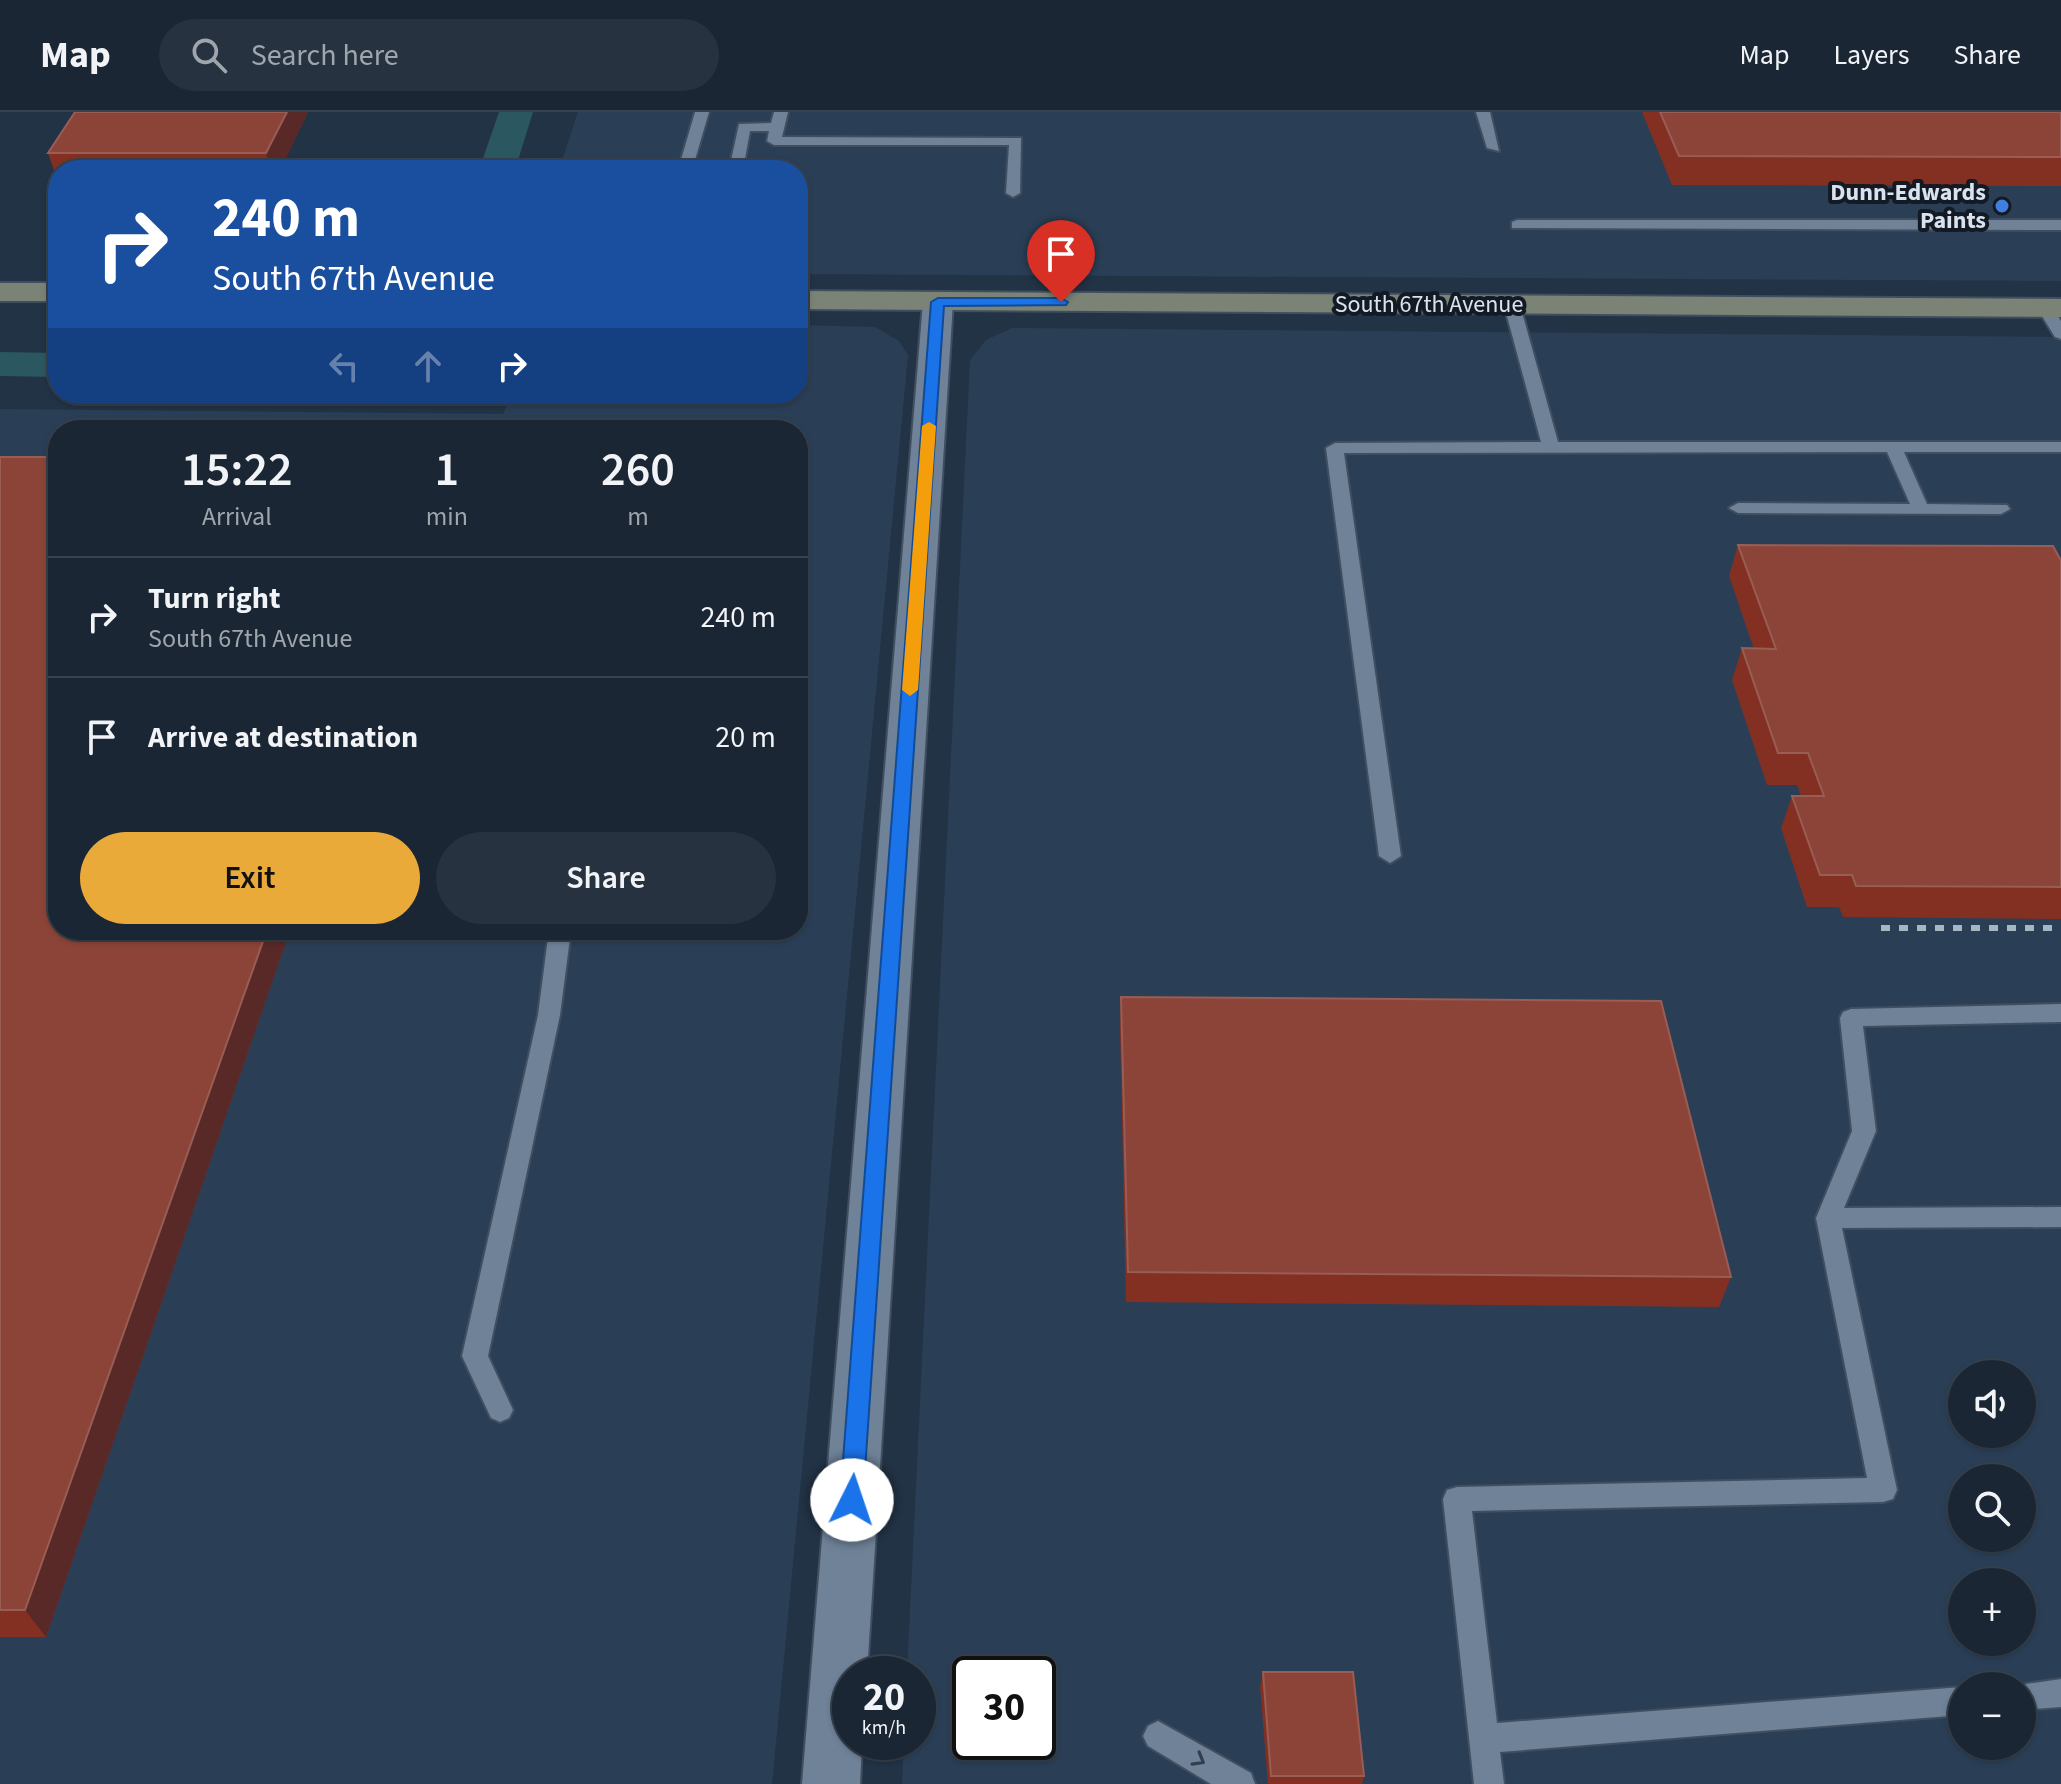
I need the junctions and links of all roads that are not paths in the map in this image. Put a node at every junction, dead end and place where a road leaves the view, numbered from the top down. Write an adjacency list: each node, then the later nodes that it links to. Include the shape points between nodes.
1 (702, 112): 5 (lane)
2 (1483, 112): 4 (lane)
3 (779, 119): 6 (lane, via 744,127); 7 (lane, via 774,141 1016,141)
4 (1494, 148)
5 (688, 160)
6 (738, 160)
7 (1013, 193)
8 (1517, 225): 9 (lane)
9 (2061, 225)
10 (0, 292): 11 (main road)
11 (48, 292)
12 (808, 300): 13 (main road, South 67th Avenue)
13 (938, 302): 14 (main road, South 67th Avenue); 33 (street)
14 (1512, 305): 15 (main road, South 67th Avenue); 16 (lane)
15 (2056, 317)
16 (1551, 447): 18 (lane); 22 (lane, via 1335,448)
17 (2061, 447): 18 (lane)
18 (1894, 448): 20 (lane)
19 (1738, 508): 20 (lane)
20 (1921, 509): 21 (lane)
21 (2001, 509)
22 (1390, 856)
23 (559, 940): 27 (lane, via 549,1015 475,1356)
24 (2061, 1013): 26 (lane, via 1851,1018 1864,1131)
25 (2061, 1217): 26 (lane)
26 (1828, 1218): 32 (lane, via 1883,1490 1457,1499)
27 (500, 1410)
28 (2061, 1693): 29 (lane)
29 (2036, 1695)
30 (1948, 1702): 32 (lane)
31 (1158, 1736): 34 (lane, one-way to 34)
32 (1485, 1739): 35 (lane)
33 (831, 1784)
34 (1240, 1784)
35 (1489, 1784)

